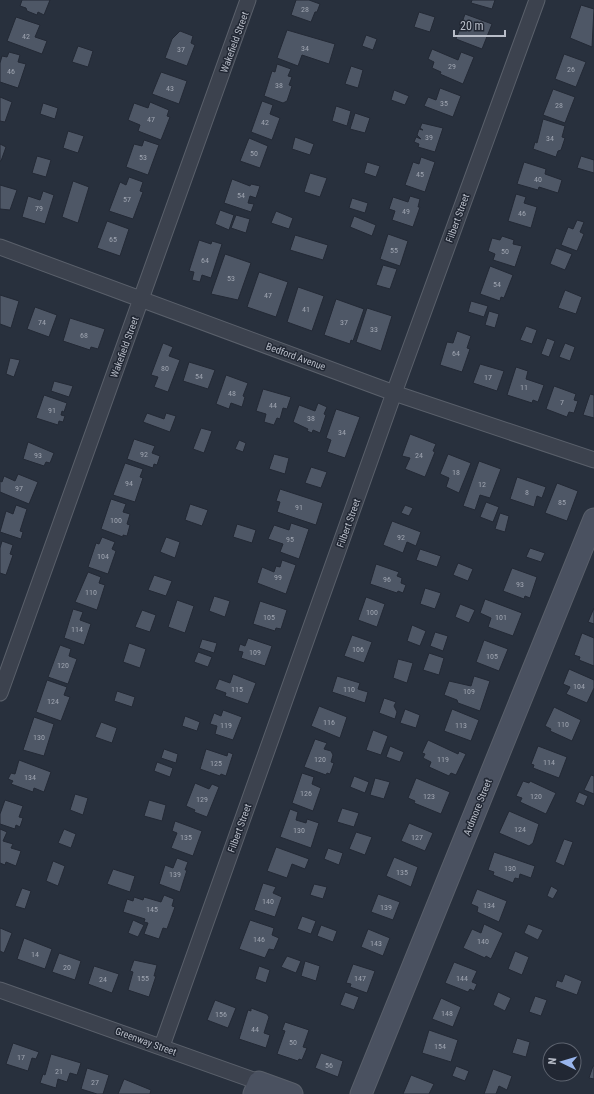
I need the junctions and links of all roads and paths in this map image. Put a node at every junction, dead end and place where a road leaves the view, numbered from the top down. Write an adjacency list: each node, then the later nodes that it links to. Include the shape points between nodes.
1 (248, 0): 4 (street, Wakefield Street)
2 (537, 0): 5 (street, Filbert Street)
3 (0, 247): 4 (street, Bedford Avenue)
4 (142, 299): 5 (street, Bedford Avenue); 8 (street, Wakefield Street)
5 (394, 392): 6 (street, Bedford Avenue); 10 (street, Filbert Street)
6 (594, 460)
7 (594, 519): 13 (main road, Ardmore Street)
8 (0, 693)
9 (0, 990): 10 (street, Greenway Street)
10 (162, 1046): 11 (street, Greenway Street)
11 (256, 1088): 12 (main road, Greenway Street)
12 (292, 1094)
13 (361, 1094)

